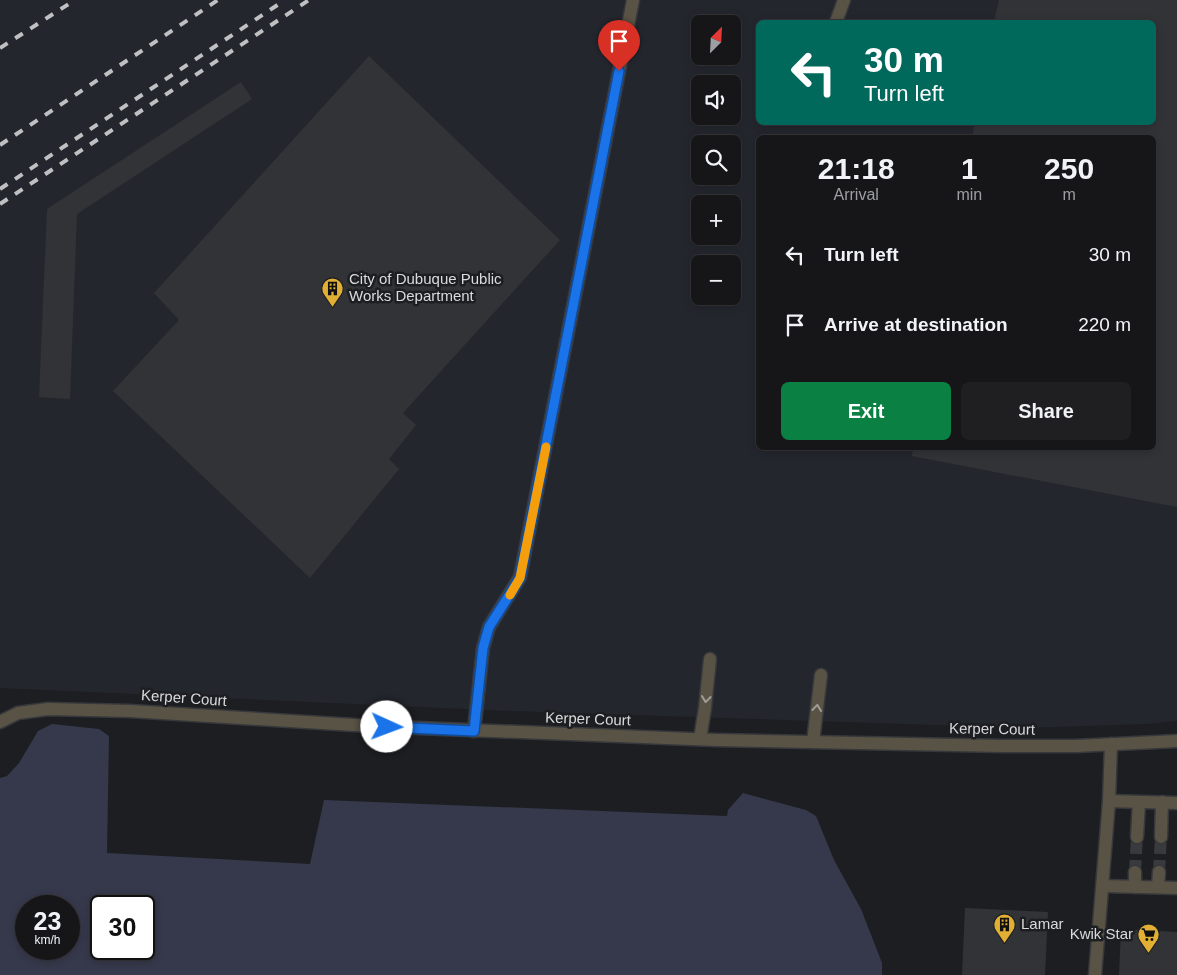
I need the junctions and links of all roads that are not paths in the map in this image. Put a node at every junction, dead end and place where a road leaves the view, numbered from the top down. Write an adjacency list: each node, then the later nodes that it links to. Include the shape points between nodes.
1 (633, 0): 7 (street, via 520,578 489,627 483,648)
2 (844, 0): 3 (street)
3 (837, 20)
4 (710, 659): 8 (street, one-way to 8)
5 (822, 675): 10 (street, one-way to 5)
6 (0, 722): 7 (street, Kerper Court, via 18,713 48,709)
7 (474, 731): 8 (street, Kerper Court)
8 (700, 739): 10 (street, Kerper Court)
9 (1177, 741): 11 (street, Kerper Court)
10 (813, 742): 11 (street, Kerper Court, via 1003,746)
11 (1111, 744): 12 (street)
12 (1109, 801): 13 (street); 20 (street)
13 (1139, 802): 14 (street); 16 (street)
14 (1162, 802): 15 (street); 17 (street)
15 (1177, 803)
16 (1137, 837)
17 (1161, 837)
18 (1135, 872): 21 (street)
19 (1159, 872): 22 (street)
20 (1103, 886): 21 (street); 24 (street)
21 (1135, 887): 22 (street)
22 (1158, 887): 23 (street)
23 (1177, 888)
24 (1095, 975)

